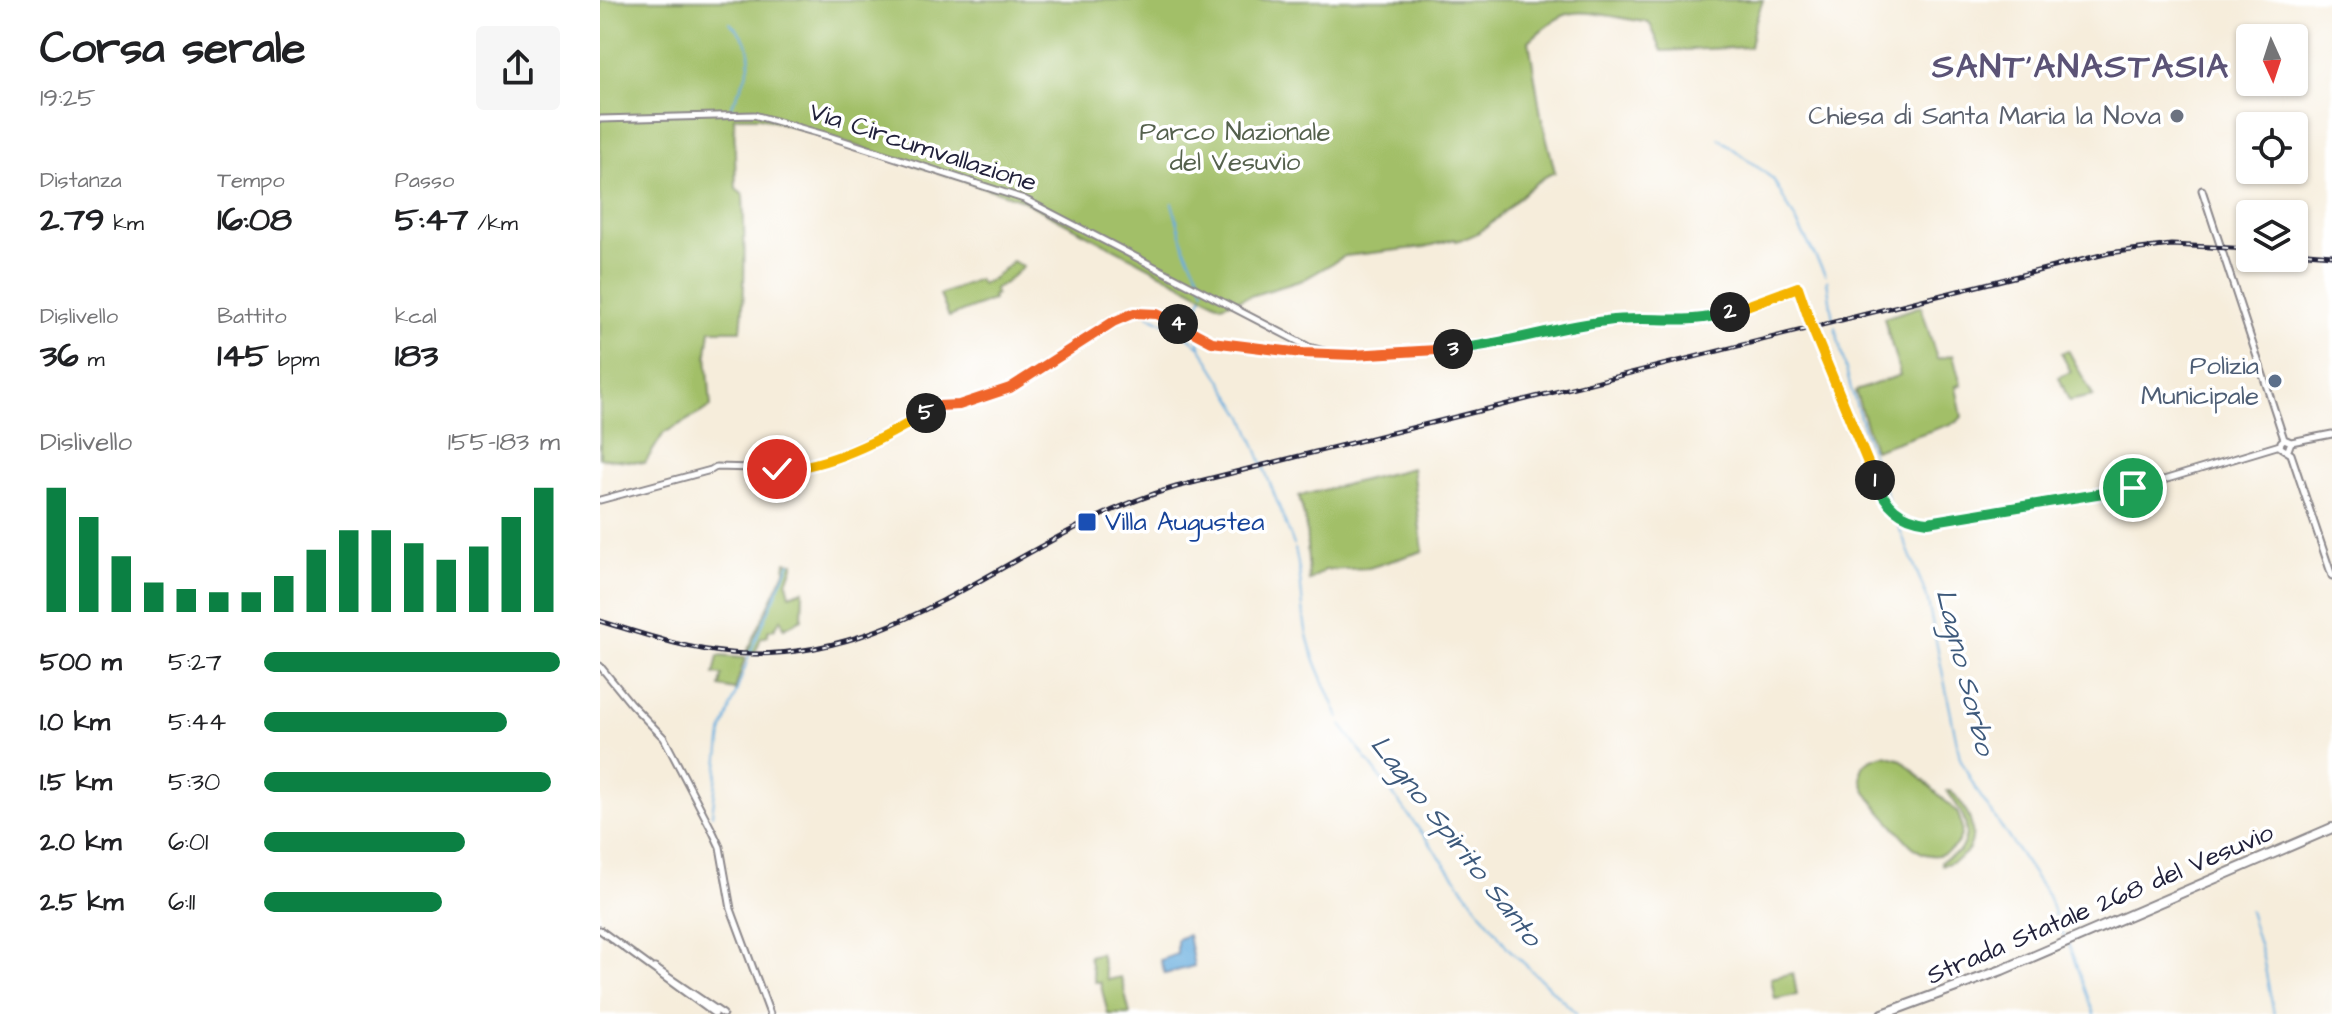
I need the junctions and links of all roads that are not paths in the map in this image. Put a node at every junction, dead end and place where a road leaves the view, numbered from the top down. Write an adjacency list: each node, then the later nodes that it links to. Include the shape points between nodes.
1 (600, 119): 3 (main road, Via Circumvallazione, via 773,118 1024,199)
2 (2202, 190): 5 (main road)
3 (1306, 349): 5 (main road, via 1378,355 1478,347 1610,320 1706,319 1798,287 1881,493 1894,510 1913,520 1934,522 2133,488); 6 (main road, via 1212,342 1157,314 1134,313 1010,388 959,405 938,406 813,466 716,467)
4 (2332, 434): 5 (main road)
5 (2285, 442): 7 (main road)
6 (600, 500)
7 (2332, 576)
8 (600, 666): 14 (main road, via 664,738 720,847 731,909)
9 (2332, 826): 15 (highway, Strada Statale 268 del Vesuvio, via 1983,978)
10 (600, 930): 11 (main road)
11 (650, 966): 12 (main road); 13 (main road)
12 (715, 1014)
13 (723, 1014)
14 (770, 1014)
15 (1883, 1014)

